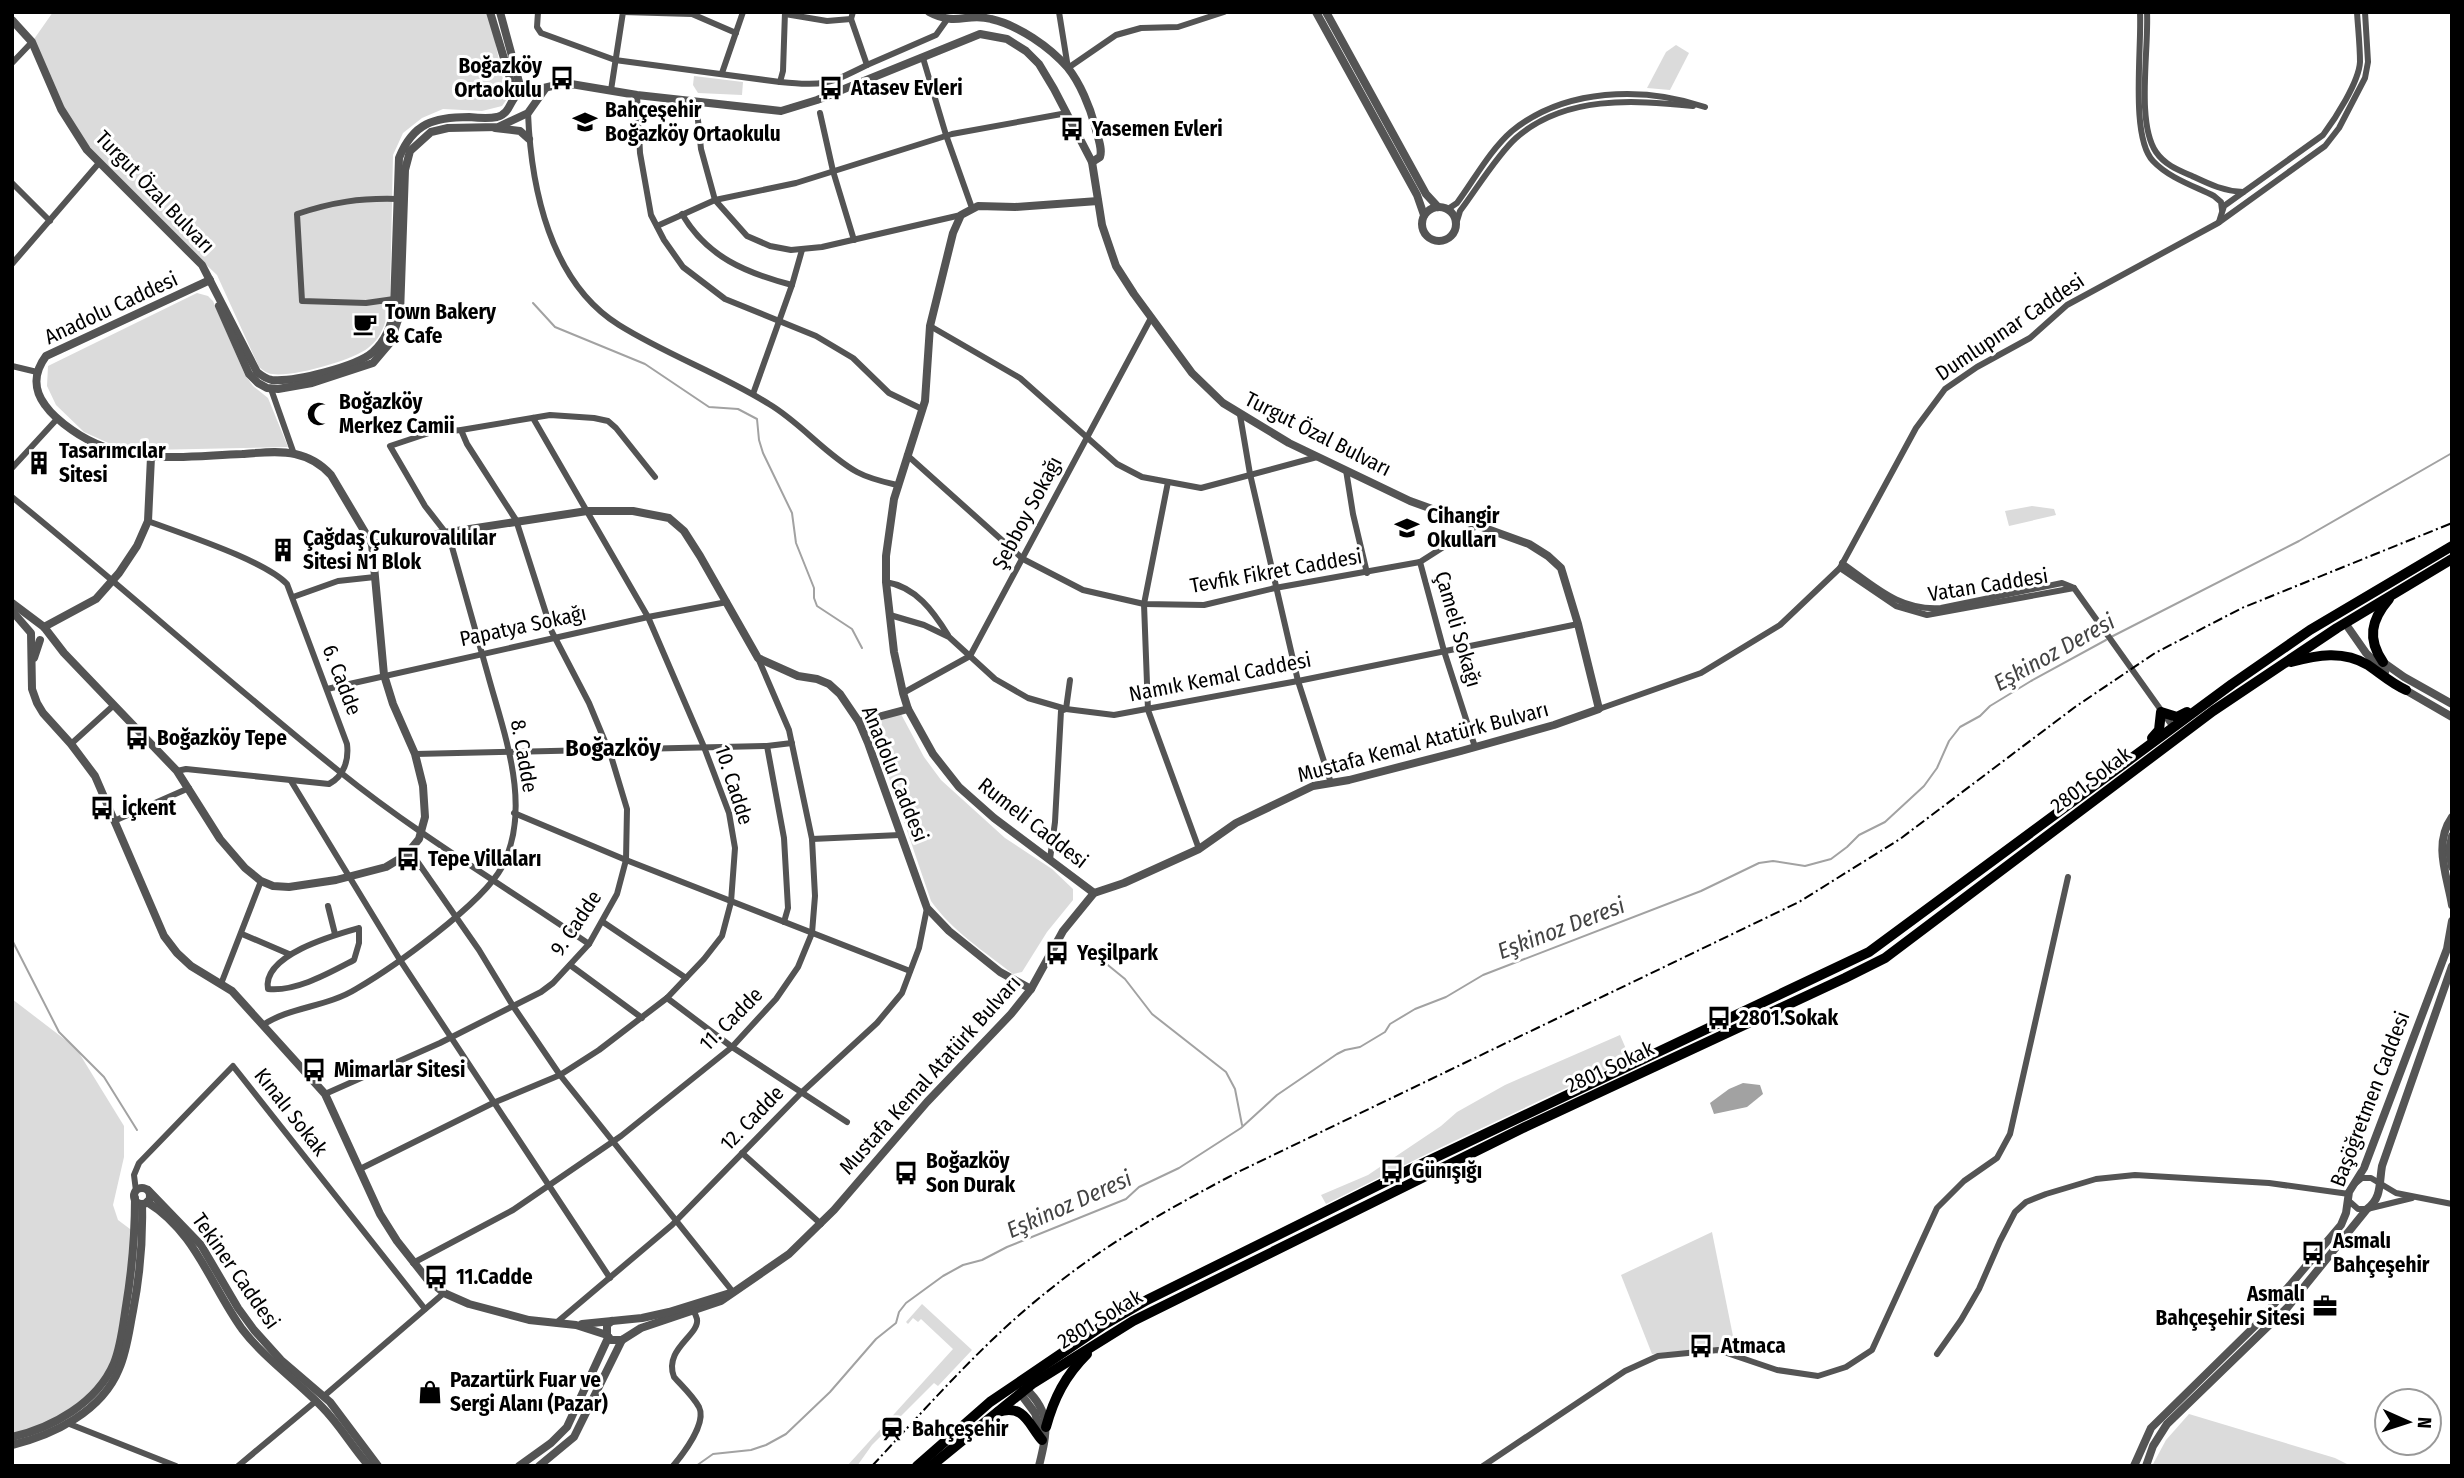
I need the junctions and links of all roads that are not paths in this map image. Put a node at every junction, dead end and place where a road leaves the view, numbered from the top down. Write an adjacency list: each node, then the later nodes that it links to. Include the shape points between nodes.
1 (491, 12): 30 (street)
2 (500, 12): 30 (street)
3 (538, 12): 22 (street, via 541,33)
4 (623, 12): 19 (street, via 692,14); 22 (street)
5 (743, 12): 19 (street)
6 (929, 12): 18 (street)
7 (1059, 12): 25 (street)
8 (1224, 12): 25 (street, via 1178,27 1140,28 1116,35)
9 (1316, 12): 54 (street)
10 (1326, 12): 50 (street, via 1426,194)
11 (2140, 12): 51 (street, via 2140,115 2145,150 2165,171 2214,196)
12 (2147, 12): 45 (street, via 2146,112 2152,145 2170,166 2224,191)
13 (2357, 12): 45 (street, via 2360,63 2331,124 2323,135)
14 (2365, 12): 56 (street, Dumlupınar Caddesi, via 2365,78 2339,128 2325,146)
15 (785, 13): 16 (street, via 827,21); 27 (street)
16 (852, 16): 24 (street)
17 (12, 20): 20 (street, Turgut Özal Bulvarı)
18 (946, 21): 24 (street, via 936,35); 25 (street, via 989,18 1006,24 1037,41)
19 (736, 33): 26 (street)
20 (32, 42): 23 (street); 42 (street, Turgut Özal Bulvarı, via 61,108)
21 (923, 58): 32 (street, Turgut Özal Bulvarı, via 781,111); 36 (street, Turgut Özal Bulvarı, via 980,34 1007,39 1039,64); 39 (street)
22 (615, 60): 26 (street); 29 (street)
23 (12, 63)
24 (867, 65): 27 (street, via 833,82)
25 (1068, 68): 41 (street, via 1089,109 1101,149 1101,156)
26 (722, 73): 27 (street)
27 (780, 82)
28 (545, 89): 29 (street, Turgut Özal Bulvarı, via 565,83); 30 (street, Turgut Özal Bulvarı); 33 (street)
29 (611, 90): 31 (street, Turgut Özal Bulvarı)
30 (521, 94): 33 (street, via 531,97); 34 (street)
31 (636, 95): 32 (street, Turgut Özal Bulvarı); 58 (street, via 640,153)
32 (696, 101): 47 (street, via 701,149)
33 (533, 104): 37 (street)
34 (511, 105): 37 (street); 46 (street, Turgut Özal Bulvarı, via 496,117 440,118 419,129 399,158)
35 (820, 113): 43 (street)
36 (1067, 113): 39 (street); 41 (street, Turgut Özal Bulvarı)
37 (524, 114): 38 (street); 40 (street)
38 (492, 128): 40 (street, via 520,131); 70 (street, via 437,130 410,151 405,170 400,314 384,352 373,363 352,371)
39 (946, 135): 43 (street); 49 (street)
40 (529, 139): 71 (street, via 549,235 592,303 619,325)
41 (1092, 162): 48 (street, Turgut Özal Bulvarı)
42 (99, 163): 55 (street); 62 (street, Turgut Özal Bulvarı, via 202,265)
43 (833, 171): 47 (street); 59 (street)
44 (12, 183): 55 (street)
45 (2245, 192): 51 (street)
46 (397, 199): 64 (street, Turgut Özal Bulvarı); 64 (street, via 329,203 297,214 302,301)
47 (715, 200): 52 (street); 60 (street, via 747,236 770,246)
48 (1098, 201): 49 (street); 65 (street, Turgut Özal Bulvarı, via 1110,252)
49 (972, 208): 53 (street)
50 (1443, 208): 54 (street); 57 (street, via 1452,213); 57 (street, via 1457,203 1510,133 1533,116 1565,103 1631,93 1676,97 1705,107 1607,103 1567,109 1538,121 1515,139 1460,211)
51 (2222, 210): 56 (street)
52 (682, 214): 58 (street); 63 (street, via 693,233 722,257 752,274)
53 (961, 215): 59 (street); 67 (street, Rumeli Caddesi)
54 (1424, 215): 57 (street, via 1423,232 1437,242 1452,235)
55 (50, 220): 61 (street)
56 (2218, 223): 100 (street, Dumlupınar Caddesi, via 2067,305 2030,338 1945,389 1916,428)
57 (1456, 224)
58 (657, 226): 66 (street, via 683,267 725,299)
59 (854, 240): 60 (street)
60 (802, 250): 63 (street)
61 (12, 264)
62 (210, 280): 64 (street, Turgut Özal Bulvarı, via 255,368 270,380 309,375 368,355 389,329); 69 (street, Anadolu Caddesi, via 46,356); 70 (street, Turgut Özal Bulvarı, via 249,374)
63 (792, 285): 66 (street)
64 (394, 299)
65 (1151, 318): 73 (street, Turgut Özal Bulvarı, via 1192,373); 77 (street, Şebboy Sokağı)
66 (780, 320): 71 (street); 72 (street, via 853,358 889,393)
67 (930, 326): 72 (street, Rumeli Caddesi); 77 (street, via 1020,378)
68 (12, 366): 69 (street)
69 (37, 372): 75 (street, Anadolu Caddesi, via 41,399)
70 (271, 389): 78 (street)
71 (752, 394): 87 (street, via 856,471)
72 (922, 409): 79 (street, Rumeli Caddesi)
73 (1240, 415): 81 (street, Turgut Özal Bulvarı); 84 (street)
74 (533, 418): 76 (street); 85 (street, via 550,415 608,421); 89 (street, 10. Cadde)
75 (57, 419): 80 (street, Anadolu Caddesi, via 103,448); 82 (street)
76 (461, 430): 90 (street, 9. Cadde); 93 (street, 8. Cadde, via 429,433 390,446)
77 (1087, 437): 86 (street, via 1117,464 1142,477); 96 (street, Şebboy Sokağı)
78 (294, 454): 80 (street, Anadolu Caddesi); 94 (street, Anadolu Caddesi, via 331,475)
79 (907, 455): 87 (street, Rumeli Caddesi); 96 (street, Tevfik Fikret Caddesi)
80 (152, 457): 91 (street)
81 (1317, 457): 83 (street, Turgut Özal Bulvarı); 84 (street)
82 (12, 468)
83 (1346, 470): 92 (street, Turgut Özal Bulvarı, via 1410,501); 101 (street)
84 (1250, 474): 86 (street, via 1201,488); 105 (street)
85 (655, 477)
86 (1168, 482): 110 (street)
87 (897, 485): 104 (street, Rumeli Caddesi)
88 (12, 497): 103 (street)
89 (587, 511): 90 (street); 108 (street, via 668,517 684,531); 113 (street, 10. Cadde)
90 (516, 520): 93 (street); 120 (street, 9. Cadde)
91 (148, 521): 103 (street); 107 (street, 6. Cadde, via 265,569 282,579)
92 (1478, 525): 99 (street, Tevfik Fikret Caddesi); 116 (street, Turgut Özal Bulvarı, via 1529,544 1561,568)
93 (446, 533): 94 (street); 122 (street, 8. Cadde)
94 (372, 544): 102 (street)
95 (2452, 545): 98 (main road)
96 (1023, 559): 110 (street, Tevfik Fikret Caddesi, via 1083,590); 123 (street, Şebboy Sokağı)
97 (2452, 559): 106 (main road)
98 (2428, 560): 114 (main road); 115 (main road, via 2406,579 2355,609)
99 (1420, 562): 101 (street, Tevfik Fikret Caddesi); 121 (street, Çameli Sokağı)
100 (1841, 565): 118 (street, Dumlupınar Caddesi, via 1780,625); 136 (street, Vatan Caddesi, via 1896,606 1927,615 2074,588)
101 (1367, 573): 105 (street, Tevfik Fikret Caddesi)
102 (375, 577): 107 (street, via 338,581); 127 (street)
103 (114, 579): 117 (street, via 96,599); 154 (street)
104 (886, 582): 112 (street, Rumeli Caddesi); 119 (street, via 911,590)
105 (1275, 588): 110 (street, Tevfik Fikret Caddesi, via 1204,605); 129 (street)
106 (2396, 592): 115 (main road); 125 (main road, via 2373,622 2372,637)
107 (293, 597): 131 (street, 6. Cadde)
108 (727, 602): 113 (street, Papatya Sokağı); 124 (street)
109 (12, 603): 117 (street)
110 (1144, 604): 140 (street)
111 (12, 611): 117 (street)
112 (890, 615): 119 (street, Namık Kemal Caddesi); 133 (street, Rumeli Caddesi)
113 (648, 617): 120 (street, Papatya Sokağı); 147 (street, 10. Cadde)
114 (2327, 620): 115 (main road); 130 (main road)
115 (2347, 621): 125 (street); 126 (main road, 2801 Sokak); 132 (street, via 2366,653)
116 (1578, 624): 121 (street, Namık Kemal Caddesi); 139 (street, Turgut Özal Bulvarı)
117 (40, 633): 135 (street); 145 (street, via 30,647 32,689 43,713)
118 (1762, 636): 139 (street, Mustafa Kemal Atatürk Bulvarı, via 1701,674)
119 (949, 637): 123 (street, Namık Kemal Caddesi)
120 (555, 638): 122 (street, Papatya Sokağı); 149 (street, 9. Cadde)
121 (1444, 650): 129 (street, Namık Kemal Caddesi); 148 (street, Çameli Sokağı)
122 (482, 653): 127 (street, Papatya Sokağı); 150 (street, 8. Cadde)
123 (970, 656): 133 (street); 138 (street, Namık Kemal Caddesi, via 995,679 1028,698)
124 (758, 658): 142 (street, Anadolu Caddesi, via 829,684); 144 (street, 11. Cadde)
125 (2382, 662): 134 (street)
126 (2281, 664): 132 (main road, via 2343,655); 143 (main road, 2801 Sokak)
127 (384, 675): 131 (street, Papatya Sokağı); 151 (street)
128 (1070, 680): 138 (street)
129 (1297, 681): 140 (street, Namık Kemal Caddesi); 156 (street)
130 (2232, 684): 136 (main road, via 2180,716 2169,716); 143 (main road, 2801 Sokak)
131 (327, 689): 154 (street, 6. Cadde, via 347,744)
132 (2406, 690): 141 (street)
133 (903, 694): 137 (street, Rumeli Caddesi)
134 (2452, 704)
135 (114, 705): 145 (street); 153 (street)
136 (2158, 708): 143 (street); 152 (main road, via 2158,730)
137 (908, 709): 142 (street); 167 (street, Rumeli Caddesi, via 933,754 959,787)
138 (1066, 709): 140 (street, Namık Kemal Caddesi, via 1114,715); 167 (street, via 1061,711)
139 (1599, 709): 148 (street, Mustafa Kemal Atatürk Bulvarı)
140 (1148, 710): 165 (street)
141 (2452, 717)
142 (859, 722): 162 (street, Anadolu Caddesi)
143 (2176, 732): 152 (main road, 2801 Sokak); 231 (main road, 2801 Sokak, via 1885,958 1392,1191 1189,1291)
144 (792, 743): 146 (street); 164 (street, 11. Cadde)
145 (71, 744): 160 (street, via 94,776)
146 (766, 746): 147 (street); 182 (street, via 784,838 788,908)
147 (704, 747): 149 (street); 175 (street, 10. Cadde, via 729,813 734,848)
148 (1475, 747): 156 (street, Mustafa Kemal Atatürk Bulvarı)
149 (608, 749): 150 (street); 168 (street, 9. Cadde, via 627,809)
150 (508, 751): 151 (street); 158 (street, 8. Cadde)
151 (415, 754): 161 (street, via 425,799)
152 (2125, 764): 233 (main road, 2801 Sokak, via 1870,952 1176,1285 1102,1326)
153 (177, 771): 155 (street); 157 (street)
154 (341, 773): 155 (street, via 329,784); 161 (street)
155 (291, 781): 170 (street)
156 (1331, 783): 165 (street, Mustafa Kemal Atatürk Bulvarı, via 1313,786 1236,823)
157 (188, 788): 160 (street); 173 (street, via 220,839)
158 (514, 813): 168 (street); 172 (street, 8. Cadde, via 507,855)
159 (2452, 817): 176 (street, via 2441,845)
160 (114, 821): 193 (street, via 164,936 191,966)
161 (422, 831): 166 (street); 172 (street)
162 (900, 835): 164 (street); 178 (street, Anadolu Caddesi)
163 (2452, 836): 169 (street)
164 (812, 839): 183 (street, 11. Cadde, via 815,896)
165 (1199, 849): 174 (street, Mustafa Kemal Atatürk Bulvarı)
166 (410, 851): 170 (street, via 386,867); 179 (street)
167 (1050, 859): 174 (street, Rumeli Caddesi)
168 (626, 860): 175 (street); 181 (street, 9. Cadde)
169 (2452, 867)
170 (350, 877): 173 (street, via 289,887); 188 (street)
171 (2068, 877): 252 (street, via 2010,1134 1997,1158 1937,1208 1872,1350 1846,1367 1818,1376 1777,1370 1718,1350 1658,1356 1625,1371)
172 (494, 879): 179 (street, 8. Cadde); 186 (street)
173 (261, 881): 184 (street)
174 (1094, 893): 194 (street, Mustafa Kemal Atatürk Bulvarı, via 1063,931)
175 (731, 902): 182 (street); 192 (street, 10. Cadde, via 722,936)
176 (2452, 905)
177 (328, 906): 185 (street)
178 (927, 908): 191 (street, 12. Cadde); 194 (street, Anadolu Caddesi, via 948,931)
179 (456, 916): 188 (street, 8. Cadde); 196 (street)
180 (2452, 921): 211 (street, Başöğretmen Caddesi, via 2447,949 2364,1168)
181 (603, 922): 186 (street, 9. Cadde); 192 (street)
182 (784, 922): 183 (street)
183 (811, 933): 191 (street); 200 (street, 11. Cadde, via 788,983)
184 (242, 934): 187 (street); 193 (street)
185 (335, 934): 187 (street); 187 (street, via 359,928 354,960 293,986 268,989 269,976)
186 (589, 944): 189 (street, 9. Cadde)
187 (289, 954)
188 (400, 960): 198 (street, 8. Cadde, via 346,995); 199 (street)
189 (570, 965): 196 (street, 9. Cadde, via 547,987); 197 (street)
190 (2452, 966): 209 (street, Başöğretmen Caddesi)
191 (910, 971): 202 (street, 12. Cadde, via 902,993 877,1023)
192 (687, 978): 195 (street, 10. Cadde)
193 (221, 984): 198 (street)
194 (1031, 989): 219 (street, Mustafa Kemal Atatürk Bulvarı)
195 (667, 998): 197 (street, 10. Cadde); 200 (street)
196 (513, 1006): 199 (street, 9. Cadde); 201 (street)
197 (642, 1018): 201 (street, 10. Cadde)
198 (263, 1025): 203 (street)
199 (452, 1037): 203 (street, 9. Cadde); 204 (street)
200 (732, 1047): 202 (street); 206 (street, 11. Cadde)
201 (560, 1075): 204 (street, 10. Cadde); 206 (street)
202 (802, 1093): 205 (street); 207 (street, 12. Cadde)
203 (325, 1094): 208 (street)
204 (492, 1103): 208 (street, 10. Cadde); 210 (street)
205 (847, 1122)
206 (612, 1142): 210 (street, 11. Cadde); 218 (street)
207 (742, 1153): 218 (street, 12. Cadde); 219 (street)
208 (359, 1169): 220 (street, via 380,1214)
209 (2379, 1184): 211 (street, via 2362,1178); 212 (street); 215 (street, Başöğretmen Caddesi, via 2379,1196)
210 (548, 1185): 220 (street, 11. Cadde, via 513,1210); 221 (street)
211 (2349, 1194): 215 (street, via 2358,1209); 232 (street, via 2269,1183 2135,1175 2096,1179 2046,1194 2015,1212 1979,1289); 253 (street, Başöğretmen Caddesi, via 2341,1225 2257,1324 2151,1428)
212 (2414, 1197): 214 (street); 215 (street)
213 (140, 1199): 216 (street, Tekiner Caddesi); 217 (street, Tekiner Caddesi); 224 (street, Kınalı Sokak, via 134,1175 139,1163 233,1066); 234 (street, Tekiner Caddesi, via 150,1195 148,1191 201,1245 261,1339); 236 (street, Tekiner Caddesi, via 116,1358 91,1395)
214 (2452, 1204)
215 (2367, 1209): 254 (street, Başöğretmen Caddesi, via 2287,1308 2167,1424)
216 (160, 1212): 217 (street, via 148,1213); 234 (street, Tekiner Caddesi, via 201,1258 250,1338 274,1364)
217 (142, 1222): 237 (street, Tekiner Caddesi, via 136,1292 119,1370 100,1398)
218 (675, 1222): 221 (street, 12. Cadde); 222 (street)
219 (821, 1224): 222 (street, Mustafa Kemal Atatürk Bulvarı, via 789,1254)
220 (413, 1263): 223 (street)
221 (610, 1278): 227 (street, 12. Cadde)
222 (733, 1292): 225 (street, Mustafa Kemal Atatürk Bulvarı, via 719,1294)
223 (444, 1293): 224 (street); 227 (street, via 506,1314)
224 (425, 1309): 234 (street)
225 (692, 1309): 226 (street, Mustafa Kemal Atatürk Bulvarı); 230 (street, Mustafa Kemal Atatürk Bulvarı); 248 (street, via 696,1325 671,1365 674,1377 699,1407 700,1421)
226 (616, 1320): 228 (street, Mustafa Kemal Atatürk Bulvarı); 229 (street, via 607,1325); 230 (street, via 627,1328)
227 (556, 1323): 228 (street)
228 (576, 1325): 229 (street)
229 (607, 1336): 230 (street); 246 (street, via 567,1427)
230 (623, 1339): 247 (street, via 574,1437)
231 (1100, 1341): 233 (main road, 2801 Sokak); 238 (main road, via 1065,1380)
232 (1937, 1354)
233 (1020, 1389): 235 (main road, 2801 Sokak); 238 (street, via 1043,1409); 240 (street, via 1038,1419); 249 (main road, 2801 Sokak, via 990,1402)
234 (320, 1399): 243 (street); 244 (street, Tekiner Caddesi); 245 (street, Tekiner Caddesi)
235 (992, 1414): 240 (main road, via 1005,1410 1024,1415); 250 (main road, 2801 Sokak)
236 (59, 1418): 237 (street); 239 (street, Tekiner Caddesi)
237 (67, 1423): 241 (street, Tekiner Caddesi); 242 (street)
238 (1046, 1427): 240 (street)
239 (12, 1437)
240 (1043, 1444): 251 (street)
241 (12, 1445)
242 (176, 1466)
243 (238, 1466)
244 (369, 1466)
245 (378, 1466)
246 (519, 1466)
247 (538, 1466)
248 (673, 1466)
249 (917, 1466)
250 (931, 1466)
251 (1039, 1466)
252 (1483, 1466)
253 (2134, 1466)
254 (2146, 1466)

